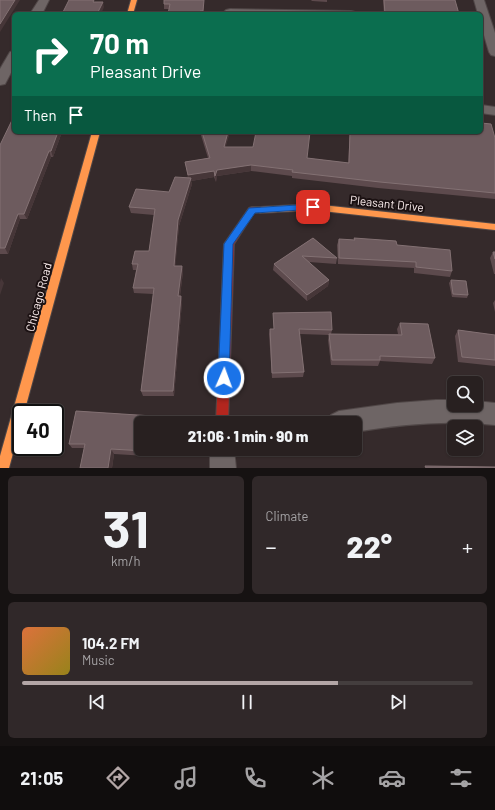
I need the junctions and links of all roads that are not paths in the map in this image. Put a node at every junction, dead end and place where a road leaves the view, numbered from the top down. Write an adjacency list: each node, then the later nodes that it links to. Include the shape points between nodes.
1 (44, 0): 6 (street)
2 (134, 0): 7 (street)
3 (230, 0): 8 (street)
4 (353, 0): 9 (street)
5 (479, 0): 10 (street)
6 (37, 12)
7 (131, 12)
8 (230, 12)
9 (356, 12)
10 (481, 12)
11 (483, 23): 12 (street)
12 (495, 52)
13 (12, 59): 14 (street)
14 (0, 82): 15 (street)
15 (12, 83)
16 (483, 109): 17 (street)
17 (495, 111)
18 (95, 134): 24 (street, Chicago Road)
19 (495, 227): 21 (street, Pleasant Drive, via 313,207 252,210 229,244)
20 (495, 414): 22 (street, via 466,411 424,412)
21 (222, 416)
22 (362, 419)
23 (222, 456): 25 (street)
24 (3, 468)
25 (222, 468)

